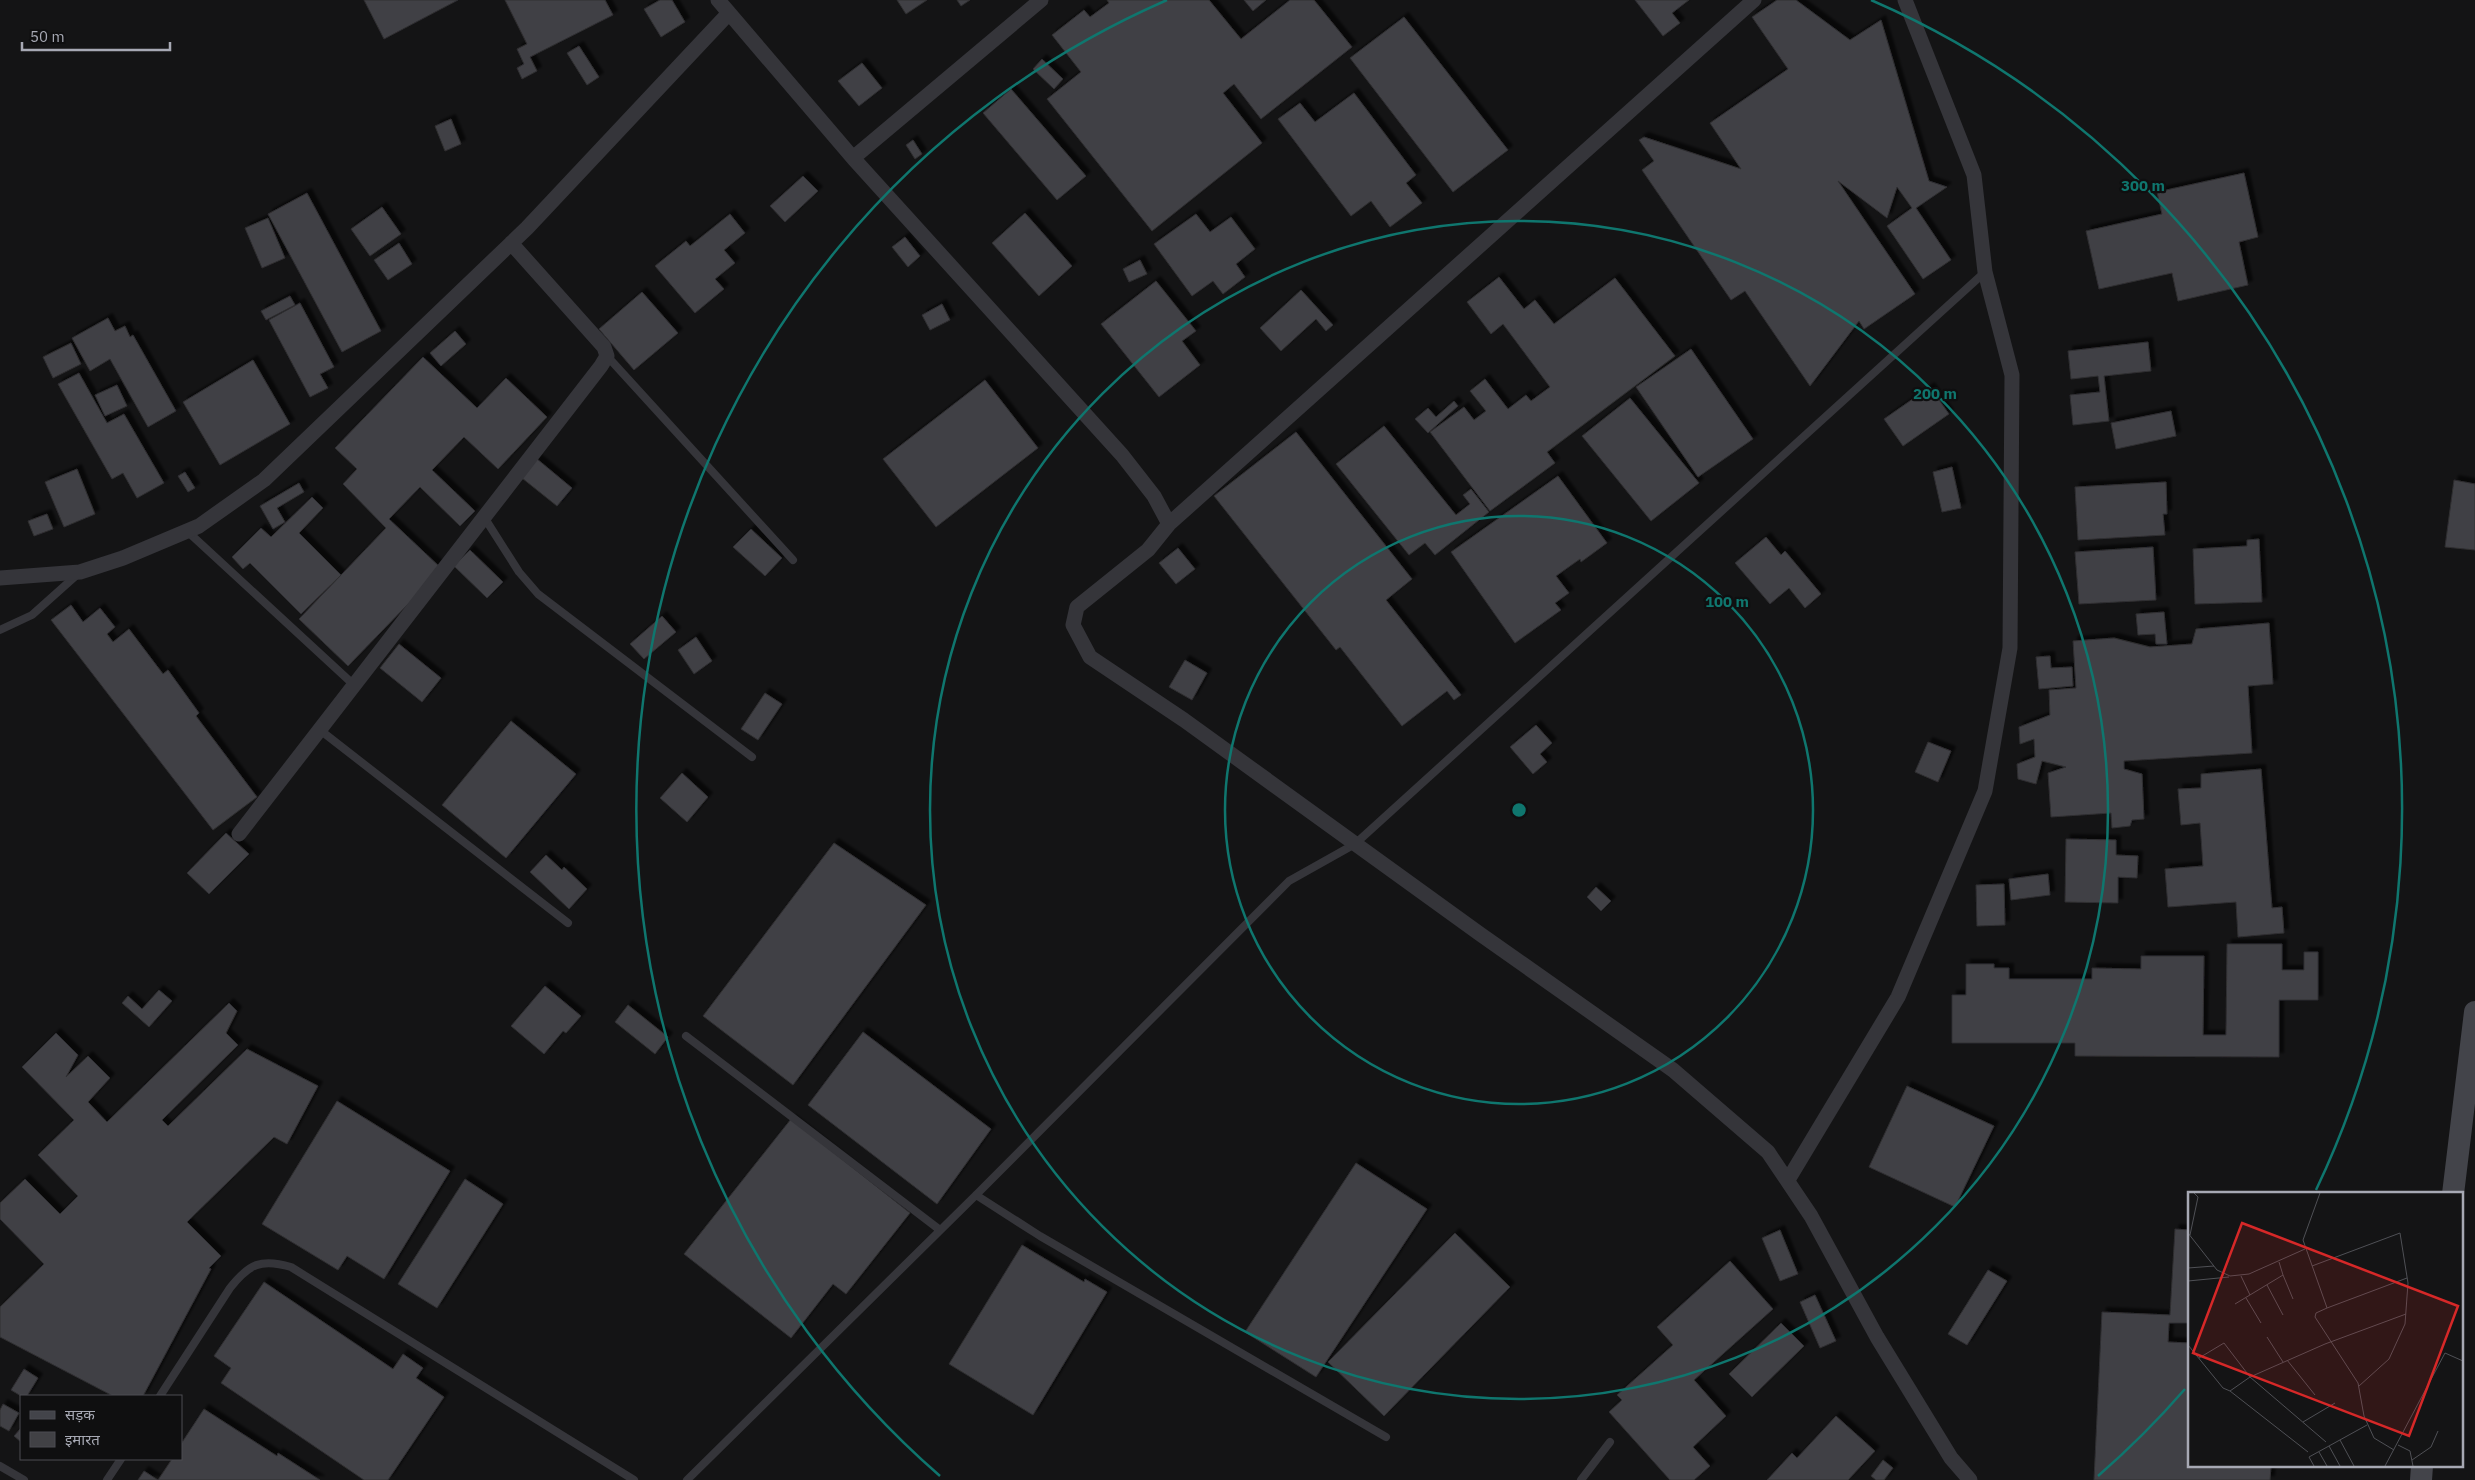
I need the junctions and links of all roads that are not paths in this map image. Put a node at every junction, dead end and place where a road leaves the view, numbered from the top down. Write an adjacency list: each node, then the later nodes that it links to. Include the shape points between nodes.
1 (718, 0): 5 (street)
2 (1041, 0): 6 (street)
3 (1754, 0): 11 (street)
4 (1905, 0): 8 (street, via 1974,175)
5 (729, 13): 6 (street); 7 (street)
6 (854, 158): 11 (street, via 1122,455 1154,496)
7 (511, 243): 9 (street, via 604,347); 12 (street, via 264,480)
8 (1985, 272): 21 (lane); 25 (street, via 2012,375 2010,648 1985,791 1898,997)
9 (606, 356): 10 (street); 13 (lane)
10 (484, 517): 17 (street); 19 (lane, via 519,572 538,594)
11 (1169, 524): 21 (street, via 1148,550 1077,607 1073,626 1090,657 1184,720)
12 (187, 531): 14 (street); 17 (lane)
13 (793, 560)
14 (80, 572): 15 (street); 16 (lane, via 32,615)
15 (0, 578)
16 (0, 630)
17 (354, 685): 18 (street)
18 (320, 730): 20 (street); 22 (lane)
19 (752, 757)
20 (239, 834)
21 (1355, 844): 25 (street, via 1673,1070 1768,1152); 27 (lane, via 1289,881)
22 (568, 923)
23 (2475, 1012): 26 (main road)
24 (686, 1036): 28 (lane)
25 (1788, 1180): 39 (street, via 1877,1337 1951,1458)
26 (2453, 1192)
27 (976, 1195): 28 (lane); 30 (lane, via 1040,1236)
28 (940, 1230): 37 (lane)
29 (161, 1395): 36 (lane, via 241,1273 256,1264 276,1262 291,1266)
30 (1386, 1437)
31 (1610, 1442): 38 (lane)
32 (120, 1460): 35 (lane)
33 (0, 1466): 34 (lane)
34 (24, 1480)
35 (107, 1480)
36 (634, 1480)
37 (687, 1480)
38 (1581, 1480)
39 (1970, 1480)

